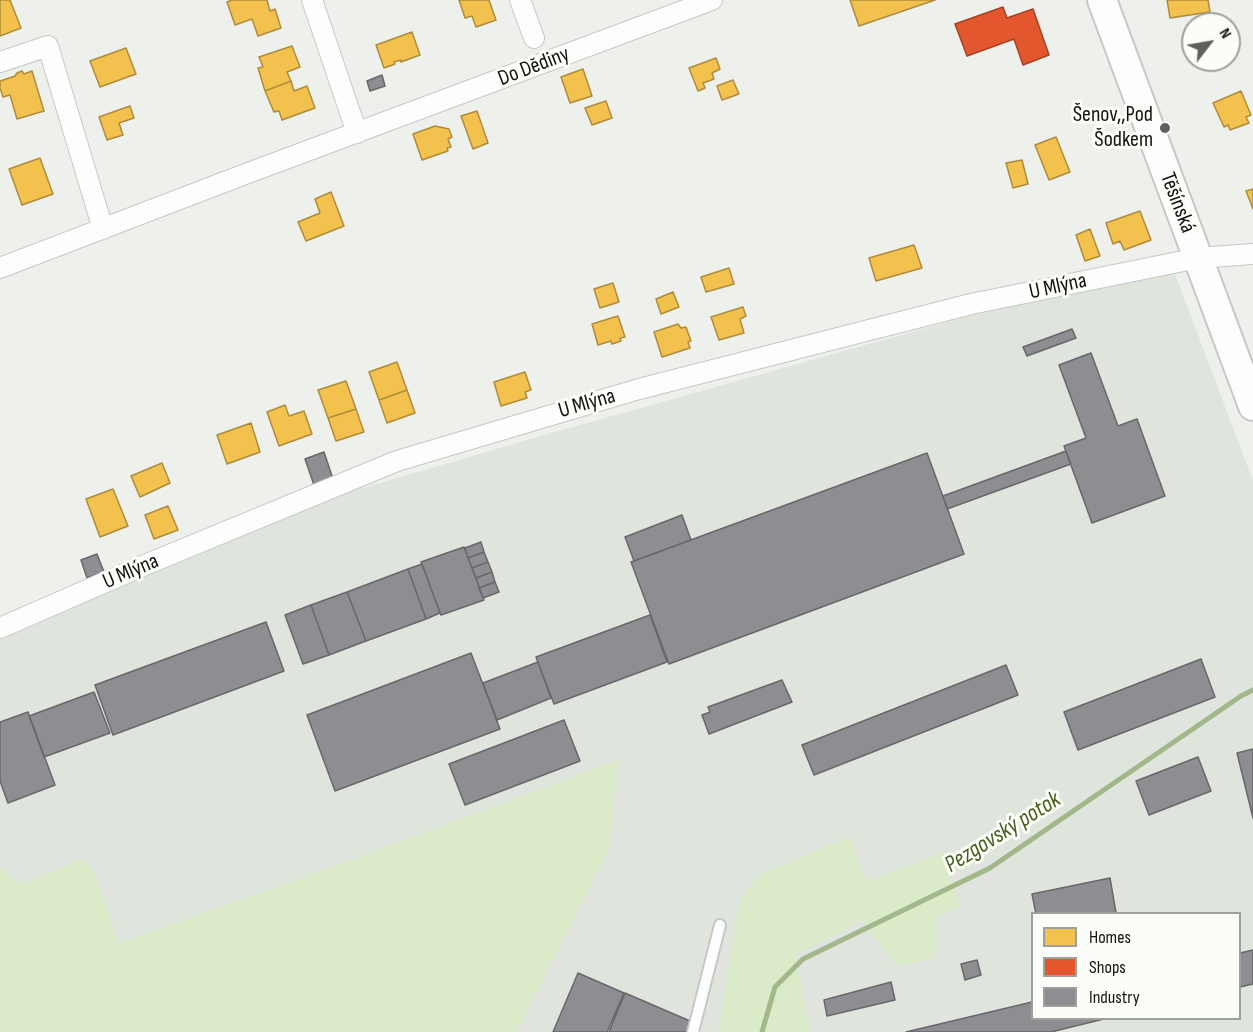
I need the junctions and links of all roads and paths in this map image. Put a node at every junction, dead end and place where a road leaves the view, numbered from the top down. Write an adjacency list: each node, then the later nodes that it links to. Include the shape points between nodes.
1 (312, 0): 7 (street)
2 (520, 0): 5 (street, Do Dědiny)
3 (712, 0): 7 (street, Do Dědiny)
4 (1102, 0): 10 (main road, Těšínská)
5 (534, 38)
6 (0, 62): 8 (street, via 48,46)
7 (357, 133): 8 (street, Do Dědiny)
8 (103, 229): 11 (street, Do Dědiny)
9 (1253, 254): 10 (street, U Mlýna)
10 (1198, 258): 12 (main road, Těšínská); 13 (street, U Mlýna, via 960,307 639,389 397,461)
11 (0, 268)
12 (1253, 406)
13 (0, 628)
14 (720, 925): 15 (lane)
15 (693, 1032)

